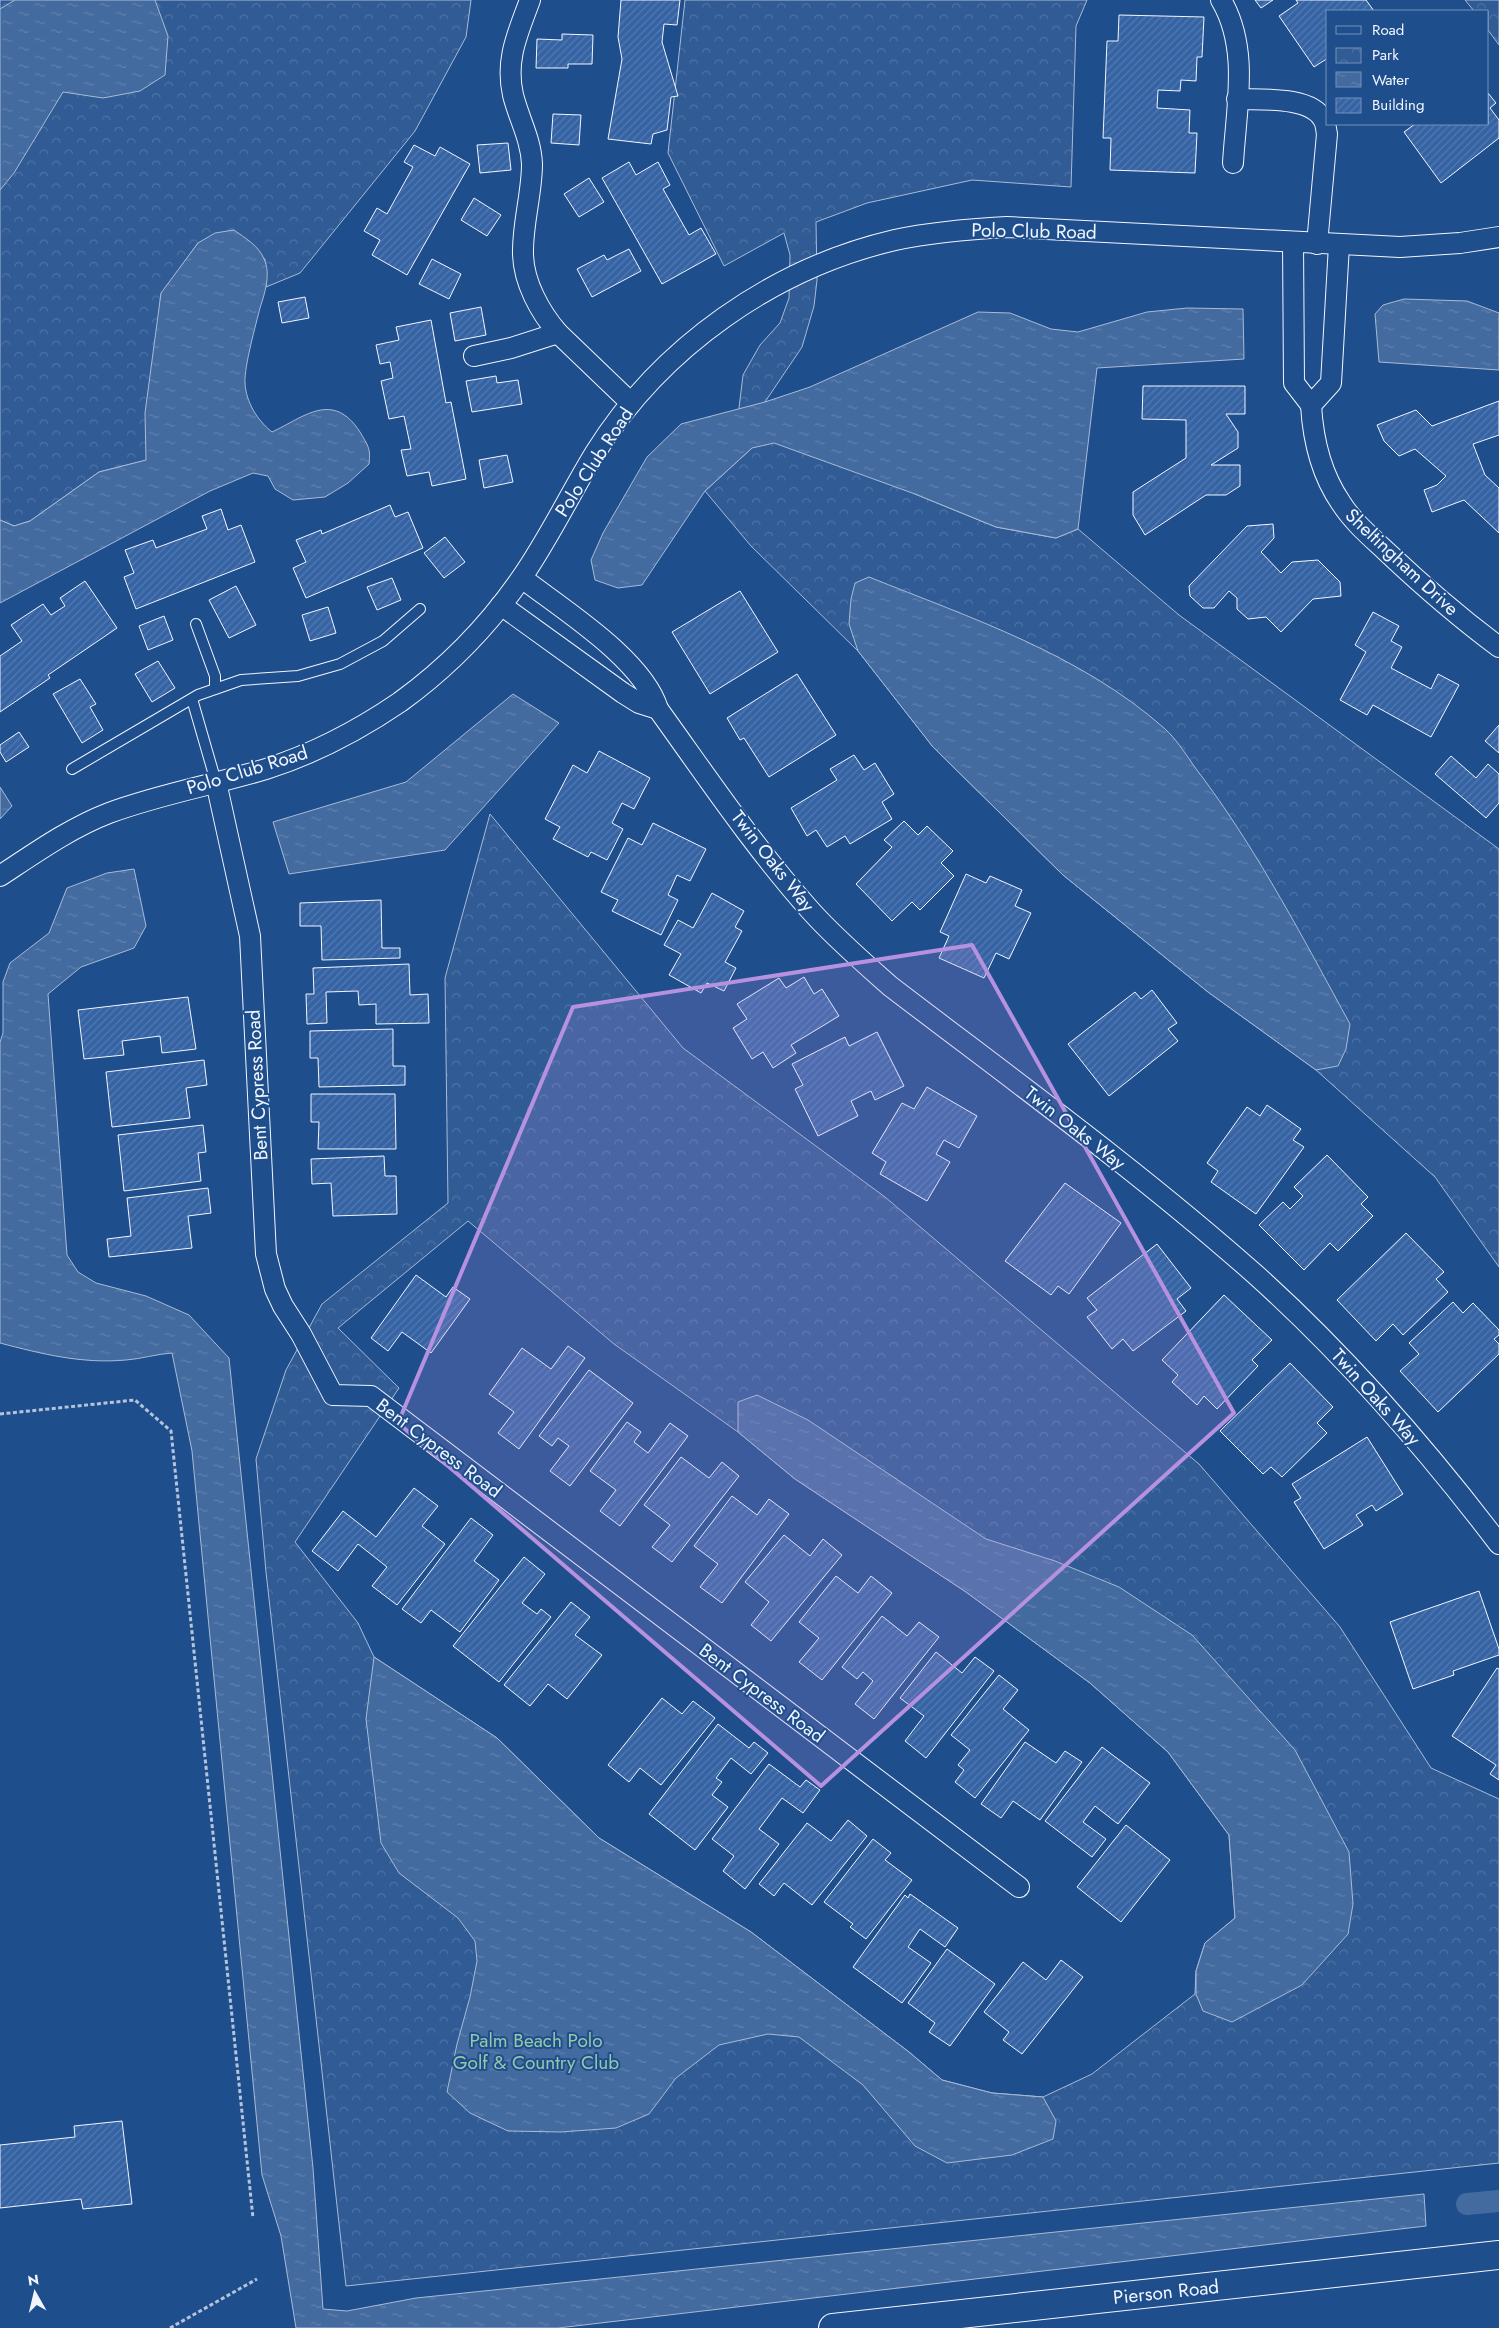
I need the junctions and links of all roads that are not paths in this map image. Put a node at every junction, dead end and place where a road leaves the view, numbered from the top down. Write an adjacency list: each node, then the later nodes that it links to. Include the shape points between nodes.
1 (530, 0): 9 (street, via 510,56 513,95 530,141 532,165 523,255 534,297)
2 (1221, 0): 3 (street, via 1238,47)
3 (1237, 99): 4 (street); 7 (street, via 1298,103 1313,108 1324,119 1327,134)
4 (1233, 163)
5 (1499, 237): 8 (street, Polo Club Road, via 1400,247)
6 (1294, 242): 7 (street, Polo Club Road); 11 (street, Polo Club Road, via 1007,227 951,230 896,240 808,270 758,296 711,327); 12 (street, via 1294,383)
7 (1317, 244): 8 (street, Polo Club Road)
8 (1339, 245): 12 (street, via 1331,382)
9 (558, 333): 10 (street); 11 (street)
10 (474, 356)
11 (631, 404): 13 (street, Polo Club Road, via 597,450)
12 (1312, 405): 17 (street, Sheltingham Drive, via 1314,435 1323,470 1340,502 1419,582)
13 (522, 578): 14 (street, Polo Club Road); 20 (street, Twin Oaks Way, via 627,663 651,692)
14 (501, 605): 20 (street, via 639,703); 22 (street, Polo Club Road, via 471,640 430,679 369,722 285,762)
15 (420, 609): 18 (lane, via 383,641 340,664 298,676 241,680)
16 (196, 624): 18 (lane, via 216,676)
17 (1499, 646)
18 (215, 689): 19 (lane)
19 (192, 699): 21 (lane); 22 (lane)
20 (658, 709): 24 (street, Twin Oaks Way, via 771,864 849,949 890,986 1183,1212 1257,1276 1395,1415)
21 (72, 768)
22 (216, 782): 23 (street, Polo Club Road, via 106,814 72,830); 25 (street, Bent Cypress Road, via 251,943 266,1254 283,1306 333,1395 371,1396)
23 (0, 876)
24 (1499, 1544)
25 (1019, 1887)
26 (1499, 2255): 27 (street, Pierson Road, via 982,2316)
27 (833, 2328)

